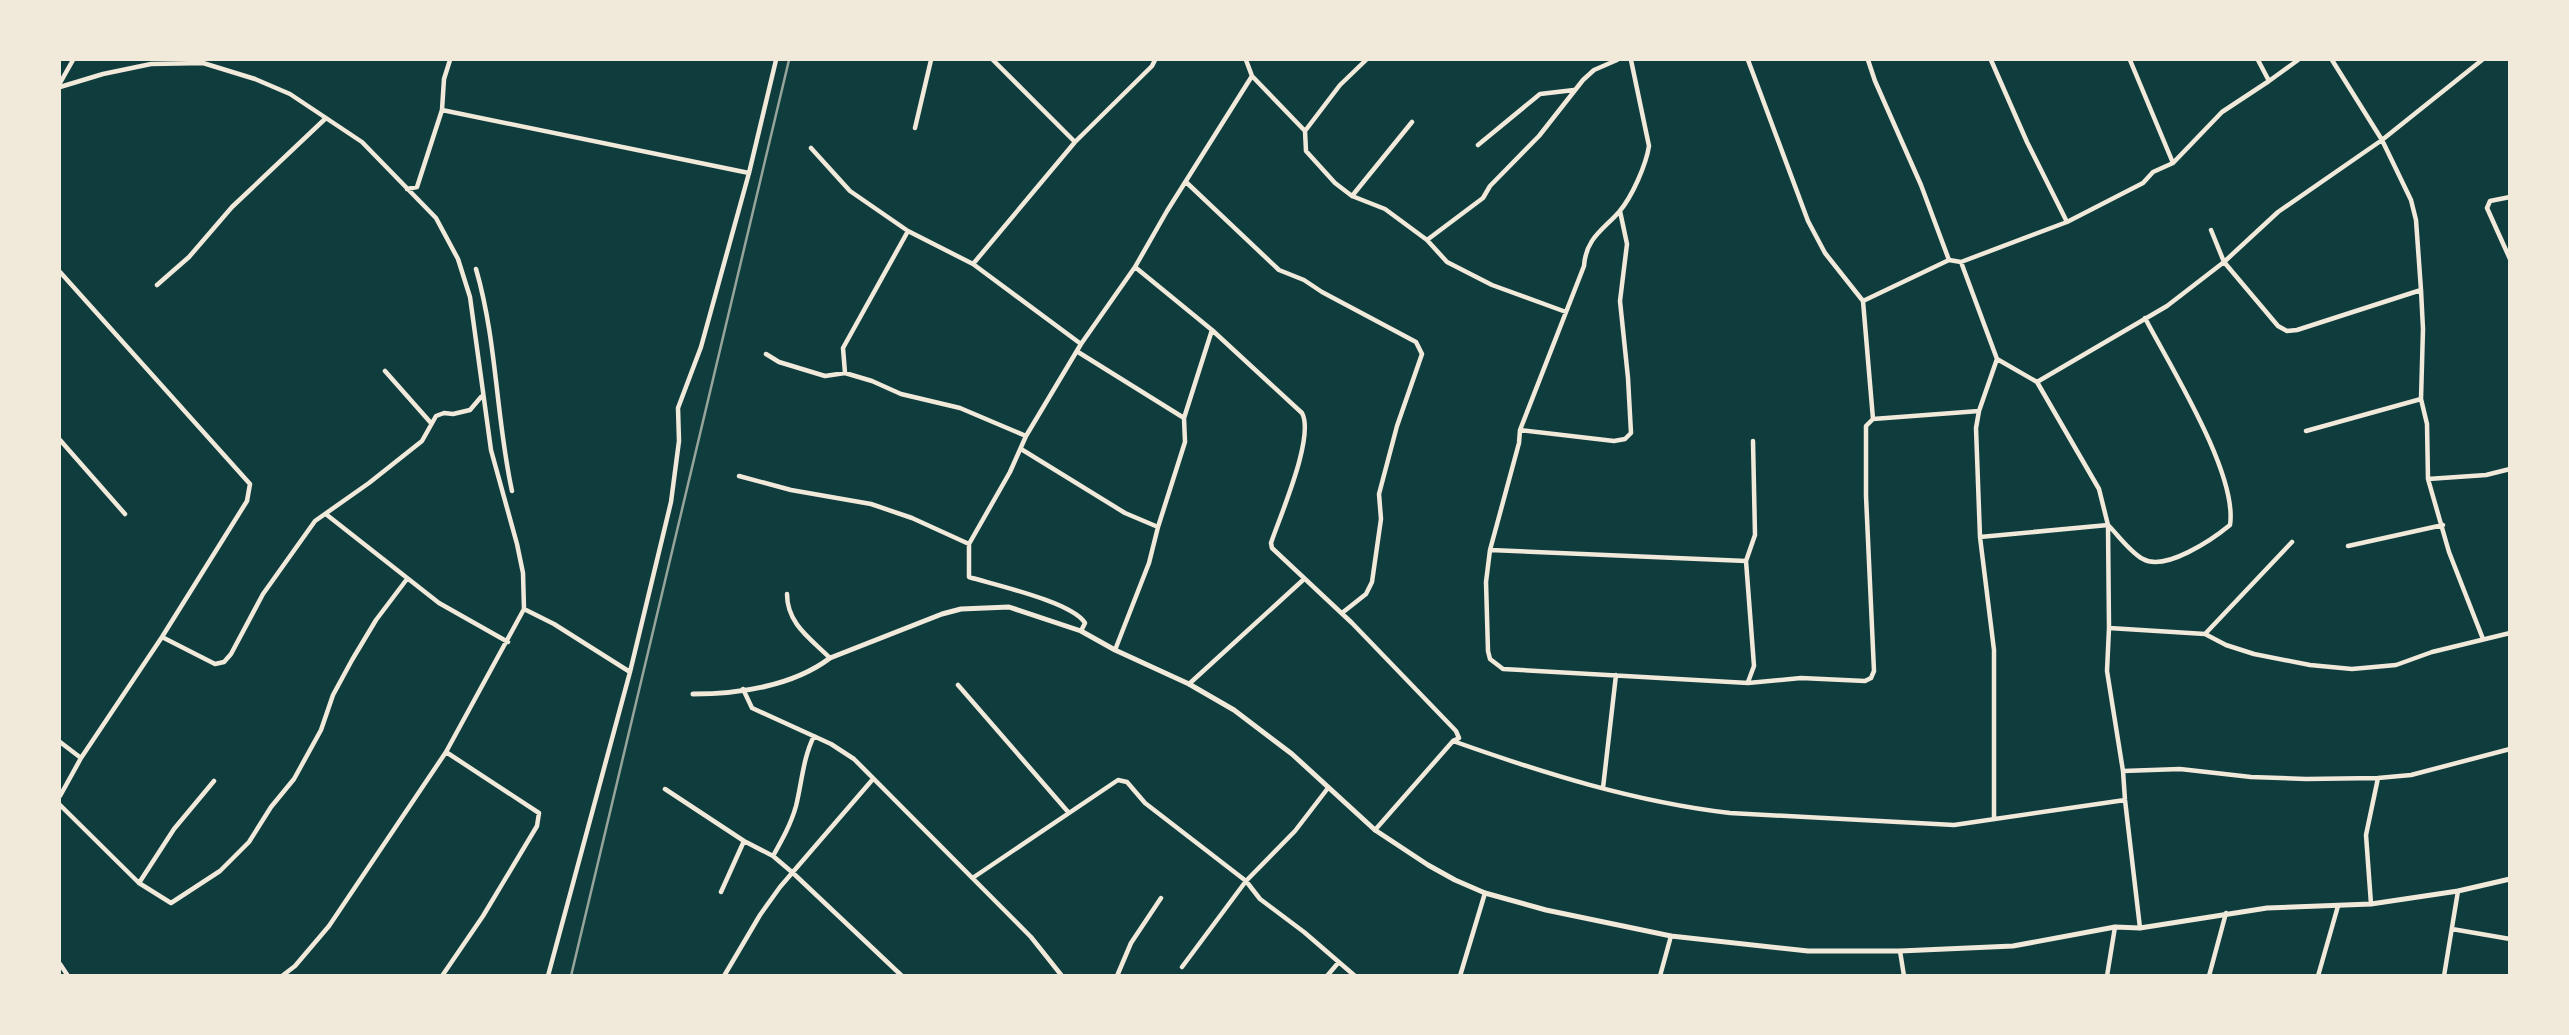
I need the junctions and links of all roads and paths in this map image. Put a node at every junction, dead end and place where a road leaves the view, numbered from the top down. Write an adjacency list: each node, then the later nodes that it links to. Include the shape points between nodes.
1 (73, 60): 23 (street)
2 (209, 60): 20 (street)
3 (450, 60): 25 (street)
4 (776, 60): 35 (street)
5 (931, 60): 28 (street)
6 (993, 60): 31 (street)
7 (1155, 60): 31 (street)
8 (1246, 60): 21 (street)
9 (1366, 60): 29 (street)
10 (1617, 60): 24 (street, via 1594,70)
11 (1631, 60): 40 (street, via 1649,146 1642,171)
12 (1748, 60): 55 (street, via 1808,221 1825,253)
13 (1868, 60): 46 (street)
14 (1991, 60): 41 (street)
15 (2130, 60): 34 (street)
16 (2258, 60): 22 (street)
17 (2298, 60): 22 (street)
18 (2332, 60): 30 (street)
19 (2482, 60): 30 (street)
20 (203, 63): 23 (street, via 151,64); 26 (street, via 290,94)
21 (1252, 76): 29 (street); 36 (street)
22 (2270, 81): 34 (street, via 2222,112)
23 (60, 85)
24 (1575, 90): 32 (street, via 1540,94); 44 (street, via 1483,198)
25 (442, 110): 35 (street); 37 (street, via 417,187)
26 (326, 118): 37 (street, via 362,142); 53 (street)
27 (1412, 122): 38 (street)
28 (915, 128)
29 (1305, 131): 38 (street, via 1306,151)
30 (2382, 140): 48 (street, via 2278,212); 54 (street, via 2411,200)
31 (1074, 142): 49 (street)
32 (1478, 145)
33 (811, 148): 43 (street, via 850,191)
34 (2173, 163): 41 (street)
35 (748, 173): 107 (street, via 701,346 678,408 671,502)
36 (1186, 182): 50 (street); 97 (street, via 1279,270 1420,346 1422,354 1379,494 1381,519 1373,582 1366,594)
37 (406, 189): 66 (street, via 436,218 458,259 470,297)
38 (1352, 195): 44 (street, via 1385,209)
39 (2510, 197): 45 (street, via 2496,198 2487,208)
40 (1620, 211): 56 (street, via 1598,231 1585,254); 72 (street, via 1627,244 1620,301 1631,433 1614,441)
41 (2067, 222): 47 (street)
42 (2211, 230): 48 (street)
43 (908, 231): 49 (street); 64 (street, via 843,348)
44 (1427, 240): 56 (street, via 1447,262)
45 (2510, 259)
46 (1948, 260): 47 (street); 55 (street)
47 (1961, 262): 62 (street)
48 (2224, 262): 54 (street, via 2287,331); 57 (street)
49 (973, 264): 59 (street)
50 (1135, 267): 58 (street); 59 (street)
51 (476, 269): 81 (street)
52 (60, 272): 102 (street, via 250,484 247,501)
53 (157, 285)
54 (2421, 290): 67 (street)
55 (1863, 301): 70 (street)
56 (1566, 312): 72 (street)
57 (2145, 318): 65 (street); 84 (street, via 2217,454 2232,514 2230,525 2218,535 2168,562 2157,563 2143,560)
58 (1212, 330): 69 (street); 94 (street, via 1306,420 1298,467 1270,543)
59 (1082, 344): 60 (street)
60 (1078, 352): 69 (street); 74 (street)
61 (766, 354): 64 (street, via 825,376)
62 (1997, 359): 65 (street); 68 (street)
63 (385, 371): 71 (street)
64 (845, 373): 74 (street, via 901,394 960,408)
65 (2036, 382): 84 (street, via 2099,489)
66 (482, 396): 71 (street, via 470,410 444,413); 96 (street, via 523,573)
67 (2421, 399): 73 (street); 80 (street, via 2427,424)
68 (1979, 411): 70 (street); 87 (street)
69 (1184, 418): 86 (street, via 1185,442)
70 (1873, 419): 109 (street, via 1865,432 1871,678)
71 (431, 423): 83 (street, via 422,440)
72 (1520, 430): 91 (street)
73 (2306, 431)
74 (1027, 436): 77 (street)
75 (60, 440): 82 (street)
76 (1753, 441): 92 (street, via 1755,535)
77 (1021, 449): 86 (street, via 1125,513); 89 (street)
78 (2510, 469): 80 (street)
79 (740, 476): 89 (street, via 871,504)
80 (2427, 479): 85 (street)
81 (512, 491)
82 (125, 514)
83 (327, 515): 93 (street); 102 (street, via 308,528 224,662 215,664)
84 (2108, 525): 87 (street); 98 (street)
85 (2443, 525): 90 (street); 103 (street)
86 (1158, 527): 105 (street)
87 (1980, 537): 131 (street, via 1994,650)
88 (2292, 542): 101 (street)
89 (969, 544): 99 (street, via 969,578 1080,615 1084,623)
90 (2348, 546)
91 (1490, 550): 92 (street); 108 (street, via 1486,582 1490,659 1503,669)
92 (1746, 561): 109 (street, via 1754,666)
93 (407, 579): 104 (street); 139 (street, via 352,660 294,779 249,842 220,872 171,903)
94 (1303, 579): 97 (street); 110 (street)
95 (787, 594): 106 (street, via 792,621)
96 (524, 609): 104 (street); 107 (street)
97 (1342, 613): 115 (street, via 1449,722 1459,737)
98 (2109, 628): 101 (street); 120 (street, via 2107,671)
99 (1080, 631): 105 (street); 106 (street, via 1009,607 961,609)
100 (2510, 633): 103 (street)
101 (2205, 634): 103 (street, via 2254,654 2352,669 2396,665)
102 (162, 636): 119 (street)
103 (2483, 639)
104 (508, 642): 118 (street)
105 (1115, 650): 110 (street)
106 (831, 658): 112 (street, via 799,676)
107 (630, 672): 159 (street)
108 (1616, 674): 109 (street); 125 (street)
109 (1748, 683)
110 (1189, 684): 124 (street, via 1248,720)
111 (958, 685): 130 (street)
112 (743, 690): 113 (street); 114 (street, via 752,708)
113 (693, 694)
114 (814, 736): 122 (street, via 854,759); 134 (street, via 806,752 796,809)
115 (1453, 741): 125 (street); 132 (street)
116 (60, 743): 119 (street)
117 (2510, 749): 121 (street, via 2411,775)
118 (446, 752): 157 (street, via 328,926); 158 (street, via 539,813 537,826)
119 (81, 758): 127 (street)
120 (2123, 771): 121 (street, via 2180,769 2251,777); 128 (street)
121 (2378, 778): 144 (street, via 2366,835)
122 (873, 779): 135 (street); 136 (street)
123 (214, 781): 139 (street, via 174,829)
124 (1328, 788): 132 (street); 138 (street, via 1295,831)
125 (1603, 788): 131 (street, via 1730,813 1954,825)
126 (665, 789): 133 (street)
127 (60, 796)
128 (2124, 800): 131 (street); 148 (street)
129 (60, 805): 139 (street)
130 (1069, 813): 136 (street); 138 (street, via 1112,782 1127,782 1145,803)
131 (1994, 818)
132 (1375, 830): 142 (street, via 1428,865)
133 (744, 841): 134 (street); 141 (street)
134 (773, 856): 135 (street)
135 (793, 873): 160 (street, via 760,915); 161 (street)
136 (974, 877): 162 (street)
137 (2510, 879): 140 (street)
138 (1245, 881): 153 (street, via 1260,899); 155 (street)
139 (139, 883)
140 (2458, 891): 144 (street); 149 (street)
141 (721, 892)
142 (1485, 893): 150 (street); 166 (street)
143 (1161, 898): 163 (street, via 1131,943)
144 (2371, 905): 145 (street)
145 (2338, 906): 146 (street); 171 (street)
146 (2226, 913): 148 (street); 170 (street)
147 (2115, 927): 148 (street); 152 (street, via 2013,946); 169 (street)
148 (2140, 928)
149 (2452, 929): 151 (street); 172 (street)
150 (1671, 936): 152 (street, via 1782,950); 167 (street)
151 (2510, 939)
152 (1900, 951): 168 (street)
153 (1338, 963): 164 (street); 165 (street)
154 (60, 964): 156 (street)
155 (1182, 967)
156 (68, 975)
157 (282, 975)
158 (442, 975)
159 (548, 975)
160 (724, 975)
161 (902, 975)
162 (1062, 975)
163 (1117, 975)
164 (1327, 975)
165 (1355, 975)
166 (1460, 975)
167 (1660, 975)
168 (1904, 975)
169 (2107, 975)
170 (2209, 975)
171 (2318, 975)
172 (2444, 975)

